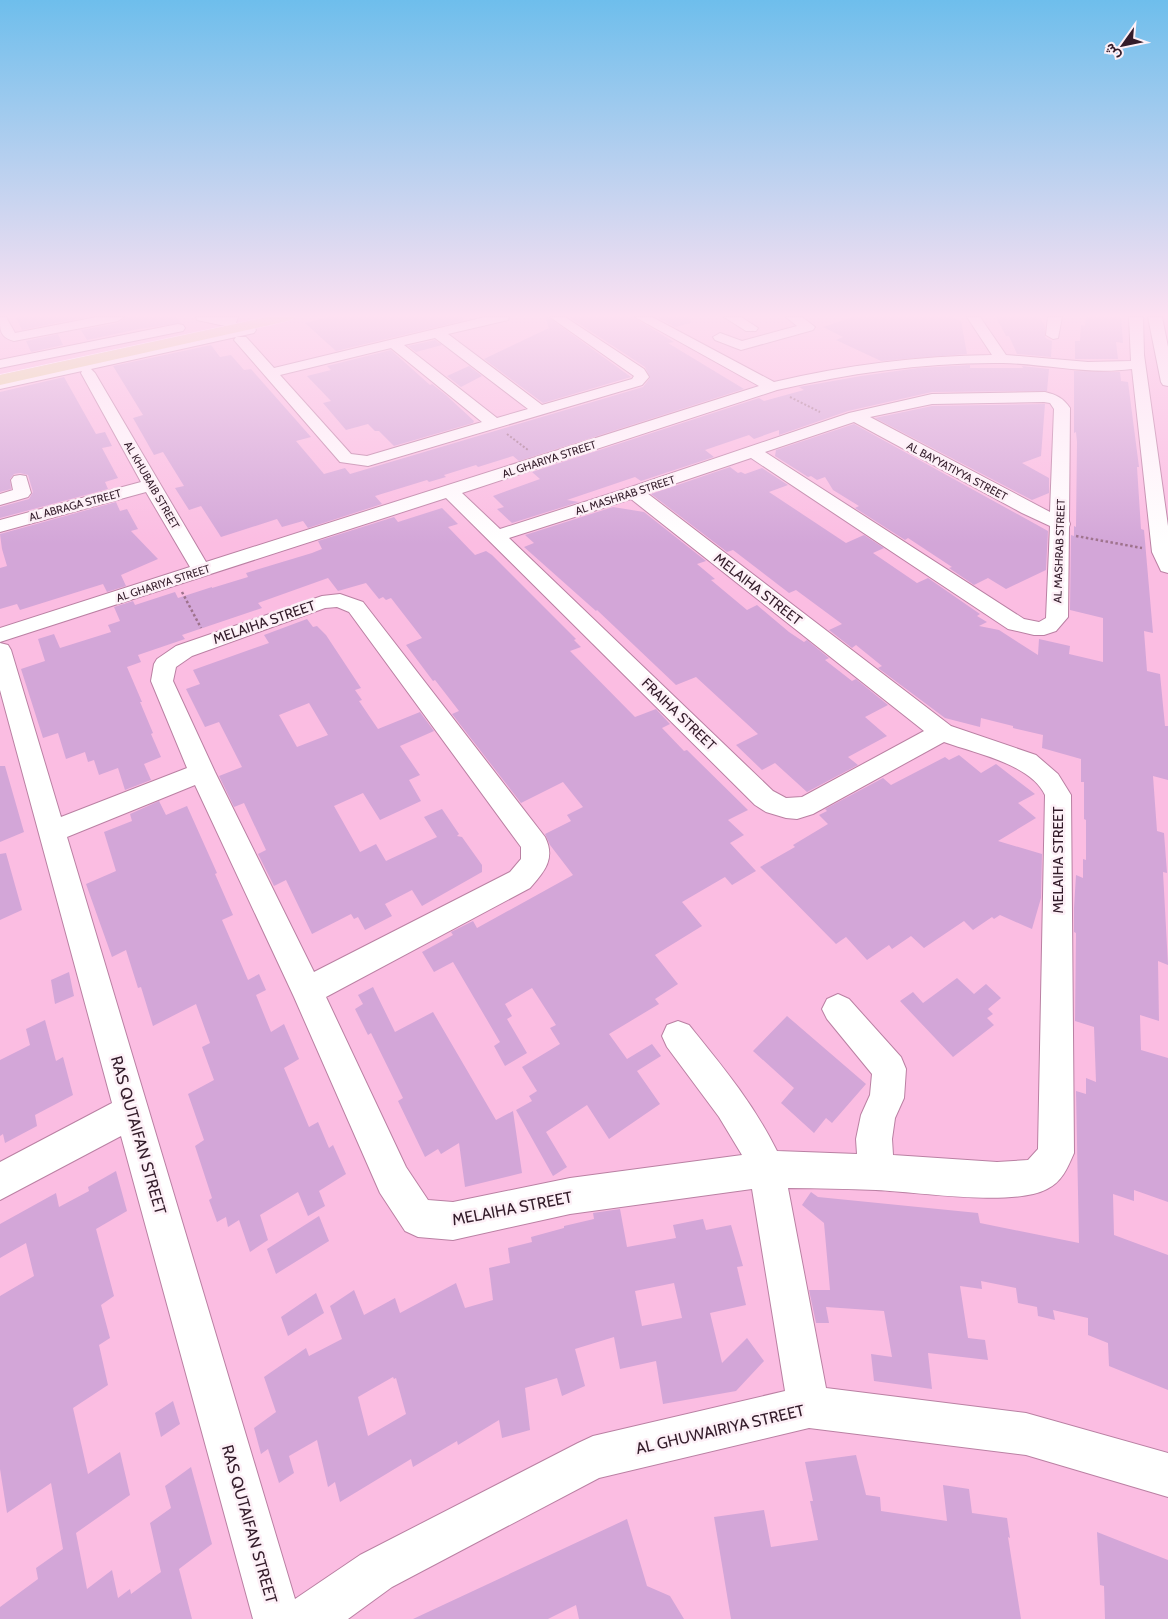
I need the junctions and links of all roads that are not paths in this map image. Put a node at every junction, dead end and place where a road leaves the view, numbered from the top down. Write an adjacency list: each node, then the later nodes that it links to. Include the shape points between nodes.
1 (94, 393): 17 (street, AL KHUBAIB STREET)
2 (289, 393): 13 (street, via 346,458 355,460 368,461)
3 (455, 393): 13 (street)
4 (516, 393): 11 (street)
5 (602, 393): 11 (street)
6 (755, 393): 18 (street, AL GHARIYA STREET)
7 (924, 393): 10 (street)
8 (1143, 393): 24 (street)
9 (1152, 393): 14 (street)
10 (932, 399): 12 (street, AL MASHRAB STREET); 22 (street, AL MASHRAB STREET, via 1035,396 1060,404)
11 (540, 411): 13 (street)
12 (846, 419): 15 (street, AL MASHRAB STREET); 22 (street, AL BAYYATIYYA STREET)
13 (494, 424)
14 (1163, 444)
15 (752, 451): 19 (street, AL MASHRAB STREET); 22 (street, AL MASHRAB STREET, via 1016,624 1031,628 1044,629 1057,617)
16 (20, 480): 20 (street, via 22,493)
17 (150, 485): 21 (street, AL ABRAGA STREET); 25 (street, AL KHUBAIB STREET)
18 (450, 490): 23 (street, FRAIHA STREET); 25 (street, AL GHARIYA STREET)
19 (634, 492): 23 (street, AL MASHRAB STREET); 28 (street, MELAIHA STREET)
20 (0, 500)
21 (0, 526)
22 (1061, 528)
23 (497, 536): 28 (street, FRAIHA STREET, via 774,805 798,809 810,805)
24 (1165, 560)
25 (201, 570): 26 (street, AL GHARIYA STREET)
26 (0, 635)
27 (0, 650): 30 (street, RAS QUTAIFAN STREET)
28 (942, 732): 36 (street, MELAIHA STREET, via 1028,762 1048,778 1058,795 1056,1154 1036,1176 1020,1179)
29 (202, 772): 30 (street); 31 (street, MELAIHA STREET); 31 (street, MELAIHA STREET, via 162,680 165,664 184,651 322,602 340,600 356,606 535,844 535,863 520,880)
30 (52, 832): 34 (street, RAS QUTAIFAN STREET)
31 (307, 992): 35 (street, MELAIHA STREET, via 393,1180 418,1218 453,1221 570,1196)
32 (838, 1009): 36 (street, via 889,1069 887,1098 878,1115 874,1139)
33 (678, 1036): 35 (street, via 731,1105)
34 (132, 1111): 37 (street); 40 (street, RAS QUTAIFAN STREET)
35 (767, 1169): 36 (street, MELAIHA STREET); 38 (street)
36 (876, 1172)
37 (0, 1182)
38 (810, 1407): 39 (street, AL GHUWAIRIYA STREET, via 1026,1434); 41 (street, AL GHUWAIRIYA STREET, via 593,1458 376,1571)
39 (1168, 1475)
40 (277, 1619)
41 (308, 1619)

